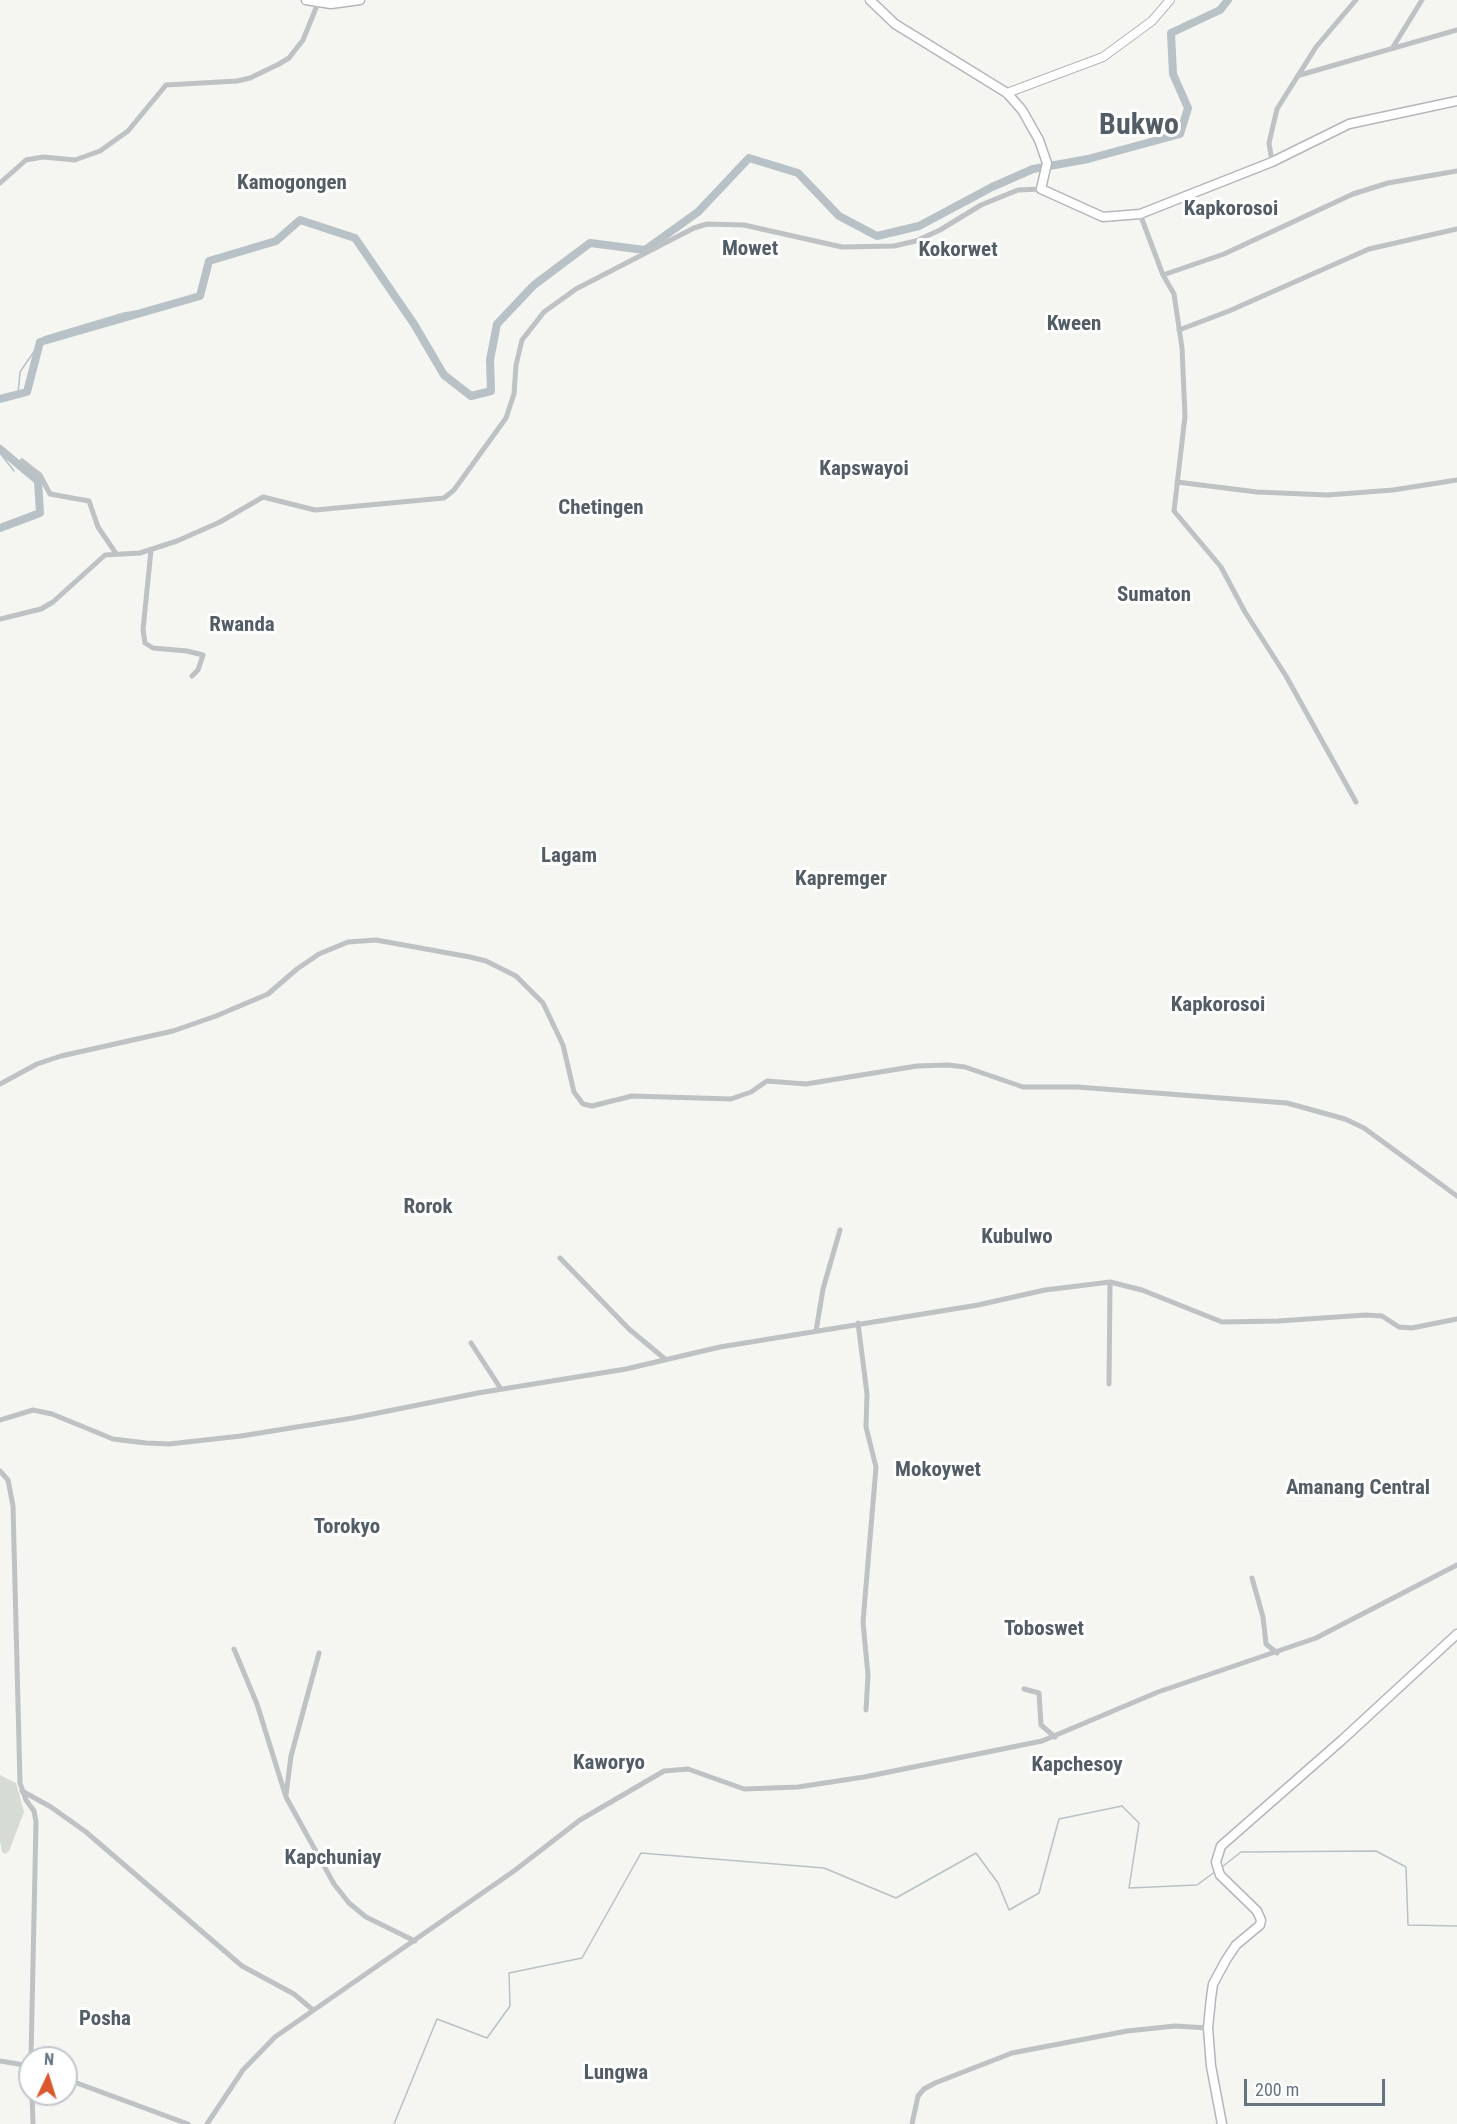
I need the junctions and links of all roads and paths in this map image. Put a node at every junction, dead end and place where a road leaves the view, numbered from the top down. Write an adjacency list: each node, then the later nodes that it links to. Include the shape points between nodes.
1 (306, 0): 7 (main road)
2 (360, 0): 7 (main road)
3 (870, 0): 11 (main road, via 895,24)
4 (1170, 0): 11 (main road, via 1152,21 1103,57)
5 (1356, 0): 10 (street, via 1316,47)
6 (1422, 0): 9 (street)
7 (318, 3): 15 (street, via 303,40 279,64 237,81 166,85 128,131 100,151 75,160 26,160)
8 (1457, 30): 9 (street)
9 (1393, 48): 10 (street)
10 (1300, 75): 13 (street, via 1272,123)
11 (1007, 93): 16 (main road, via 1039,140 1047,163)
12 (1457, 101): 13 (main road, via 1349,124)
13 (1272, 162): 17 (main road)
14 (1457, 171): 19 (street, via 1388,183 1353,194 1224,254)
15 (0, 183)
16 (1041, 189): 17 (main road, via 1103,217); 24 (street, via 1018,190 981,205 916,241 894,246 842,247 744,225 707,224 694,228 606,272 544,312 522,340 514,394 506,418 454,490 444,498 315,510 263,497 220,522)
17 (1140, 214): 19 (street)
18 (1457, 229): 20 (street, via 1369,249)
19 (1163, 275): 20 (street, via 1174,294)
20 (1179, 330): 23 (street, via 1185,400)
21 (22, 461): 25 (street, via 40,475 50,494 89,501 98,527)
22 (1457, 480): 23 (street, via 1328,495 1257,492)
23 (1177, 482): 28 (street, via 1173,504 1176,516 1221,567)
24 (151, 550): 25 (street); 27 (street, via 142,630 145,643 153,648 203,656)
25 (115, 552): 26 (street, via 97,560 47,606)
26 (0, 619)
27 (192, 676)
28 (1356, 802)
29 (0, 1084): 30 (street, via 61,1056 173,1031 216,1016 268,994 319,954 348,942 376,940 486,961 516,976 543,1003 568,1060 574,1092 583,1104 592,1106 632,1096 732,1099 766,1082 806,1084 917,1066 956,1066 1023,1087 1077,1087 1287,1103 1364,1128)
30 (1457, 1196)
31 (840, 1230): 36 (street)
32 (560, 1258): 38 (street, via 629,1329)
33 (1110, 1282): 34 (street, via 1142,1290 1222,1322 1366,1315 1382,1316 1399,1327 1412,1328); 35 (street); 39 (street)
34 (1457, 1319)
35 (858, 1323): 36 (street); 50 (street, via 867,1394 866,1427 876,1467 863,1622 868,1674)
36 (816, 1331): 38 (street)
37 (471, 1343): 40 (street)
38 (665, 1359): 40 (street)
39 (1109, 1384)
40 (501, 1389): 41 (street, via 353,1418 169,1444 113,1438 33,1410)
41 (0, 1420)
42 (0, 1471): 52 (street, via 8,1480 14,1506)
43 (1457, 1565): 48 (street, via 1316,1638)
44 (1252, 1578): 48 (street, via 1266,1644)
45 (1457, 1634): 56 (main road, via 1221,1846 1216,1862 1220,1875 1257,1911 1261,1920 1236,1945 1219,1971)
46 (234, 1648): 53 (street, via 257,1704)
47 (319, 1653): 53 (street, via 291,1756)
48 (1277, 1653): 51 (street, via 1158,1692)
49 (1024, 1689): 51 (street, via 1039,1693 1041,1725)
50 (866, 1710)
51 (1055, 1737): 54 (street, via 864,1778 798,1787 744,1789 688,1769 664,1771 580,1820)
52 (21, 1790): 55 (street, via 86,1832 242,1966 294,1994); 57 (street, via 34,1810 36,1822)
53 (286, 1797): 54 (street, via 334,1884 349,1903 366,1917)
54 (415, 1941): 55 (street)
55 (313, 2010): 64 (street, via 260,2051)
56 (1208, 2028): 65 (street, via 1175,2026 1127,2031 1012,2053 924,2090 918,2096); 66 (main road, via 1212,2083)
57 (32, 2046)
58 (0, 2061): 59 (street)
59 (18, 2064)
60 (78, 2083): 63 (street)
61 (32, 2106): 62 (street)
62 (33, 2124)
63 (188, 2124)
64 (207, 2124)
65 (912, 2124)
66 (1222, 2124)

